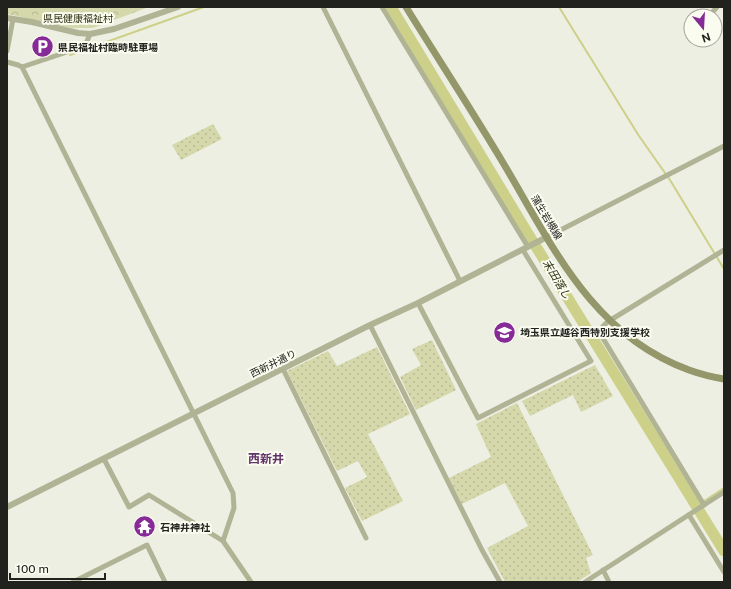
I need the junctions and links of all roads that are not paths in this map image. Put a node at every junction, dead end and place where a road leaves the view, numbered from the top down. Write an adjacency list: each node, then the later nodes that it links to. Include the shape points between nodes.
1 (178, 7): 6 (street, via 114,29)
2 (323, 7): 14 (street)
3 (382, 7): 12 (street)
4 (406, 7): 11 (main road, 蒲生岩槻線)
5 (10, 18): 6 (street); 7 (street)
6 (90, 34): 9 (street, via 85,46)
7 (7, 51)
8 (7, 62): 9 (street)
9 (22, 67): 20 (street)
10 (724, 146): 11 (street)
11 (547, 237): 12 (street, 西新井通り); 16 (main road, 蒲生岩槻線, via 584,293)
12 (525, 248): 14 (street, 西新井通り); 15 (street, via 592,361 478,418)
13 (724, 250): 16 (street)
14 (460, 282): 15 (street, 西新井通り)
15 (418, 303): 17 (street, 西新井通り)
16 (609, 321): 19 (main road, 蒲生岩槻線, via 641,345 674,364); 23 (street, via 602,327 601,335)
17 (370, 325): 18 (street, 西新井通り); 33 (street)
18 (283, 369): 20 (street, 西新井通り); 26 (street)
19 (724, 379)
20 (194, 413): 21 (street, 西新井通り); 27 (street, via 234,493 234,508)
21 (104, 459): 24 (street, 西新井通り); 27 (street, via 129,507 149,495)
22 (724, 492): 23 (street)
23 (704, 505): 25 (street)
24 (7, 507)
25 (689, 515): 28 (street); 29 (street)
26 (366, 538)
27 (223, 541): 32 (street)
28 (603, 570): 34 (street); 35 (street)
29 (724, 572)
30 (74, 582): 31 (street, via 147,545)
31 (166, 582)
32 (251, 582)
33 (500, 582)
34 (585, 582)
35 (609, 582)

